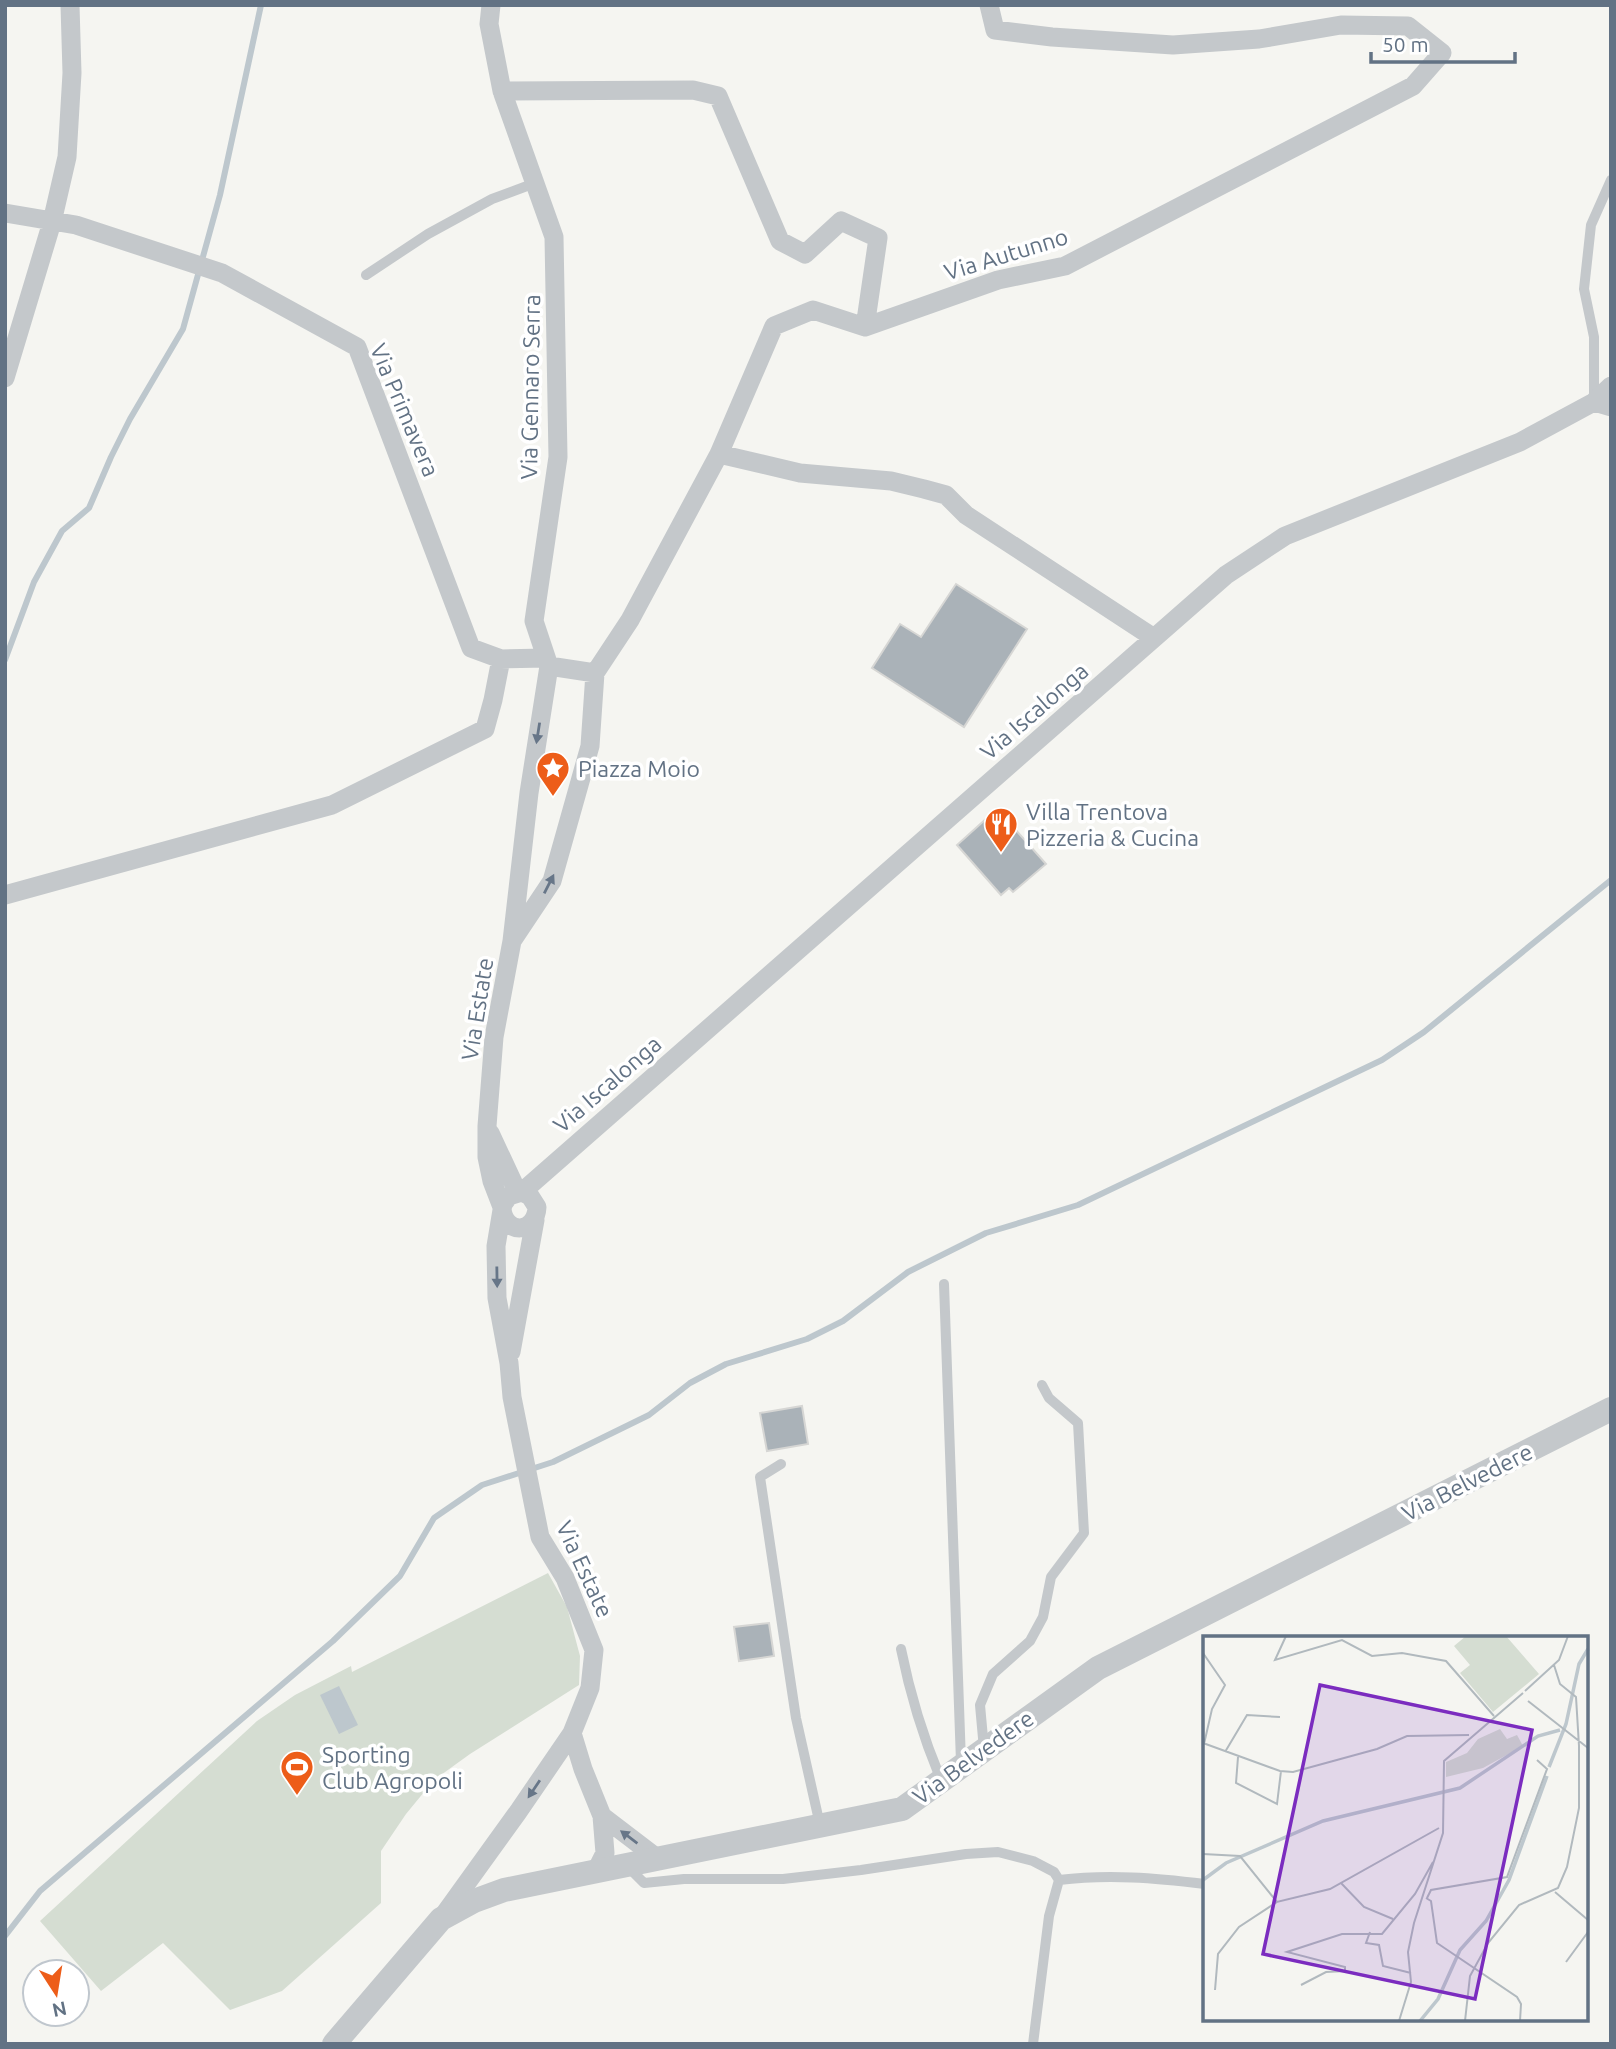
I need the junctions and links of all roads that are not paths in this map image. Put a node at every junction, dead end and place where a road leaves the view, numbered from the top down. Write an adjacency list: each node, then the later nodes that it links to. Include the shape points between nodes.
1 (70, 5): 8 (street, via 67,157)
2 (491, 5): 4 (street, Via Gennaro Serra, via 489,24)
3 (989, 5): 10 (street, Via Autunno, via 995,30 1052,37 1173,45 1259,39 1341,25 1408,26 1442,53 1413,86 1065,266 998,280)
4 (502, 91): 6 (street, Via Gennaro Serra); 10 (street, via 693,90 718,96 780,241 805,254 841,221 878,239)
5 (1611, 180): 13 (lane, via 1591,225 1584,289)
6 (535, 183): 9 (lane, via 492,199); 17 (street, Via Gennaro Serra, via 554,237 558,457 534,621)
7 (5, 213): 8 (street, Via Primavera)
8 (52, 222): 11 (street); 16 (street, Via Primavera, via 76,225 215,271 357,347 471,648)
9 (366, 275)
10 (865, 327): 14 (street, via 813,310 774,326)
11 (5, 378)
12 (1611, 386): 13 (street, Via Iscalonga)
13 (1602, 404): 15 (street, Via Iscalonga, via 1520,442 1285,536 1226,575)
14 (719, 453): 15 (street, via 800,473 891,481 946,495 966,515); 18 (street, via 630,620)
15 (1154, 638): 22 (street, Via Iscalonga)
16 (501, 659): 17 (street, Via Primavera); 19 (street, via 485,729 332,805)
17 (548, 662): 18 (street); 20 (street, Via Gennaro Serra, one-way to 20)
18 (595, 673): 20 (street, one-way to 18, via 552,881 590,746)
19 (5, 895)
20 (512, 942): 21 (street, Via Estate, via 494,1037)
21 (487, 1126): 23 (street, Via Estate); 24 (street, Via Estate, via 487,1157)
22 (554, 1163): 23 (street, Via Iscalonga); 25 (street, Via Iscalonga)
23 (520, 1192): 24 (street, via 509,1196); 25 (street, via 530,1196)
24 (502, 1208): 25 (street, via 505,1220 514,1227 526,1227); 27 (street, Via Estate, one-way to 27, via 496,1246 497,1298)
25 (536, 1214): 27 (street, Via Estate)
26 (944, 1284): 34 (lane)
27 (509, 1363): 32 (street, Via Estate, via 540,1537 565,1578 594,1650 590,1688)
28 (1042, 1385): 33 (lane, via 1049,1398 1078,1423 1084,1533 1051,1577 1043,1616 1030,1641 993,1674 980,1704)
29 (1611, 1409): 33 (street, Via Belvedere, via 1098,1668)
30 (780, 1464): 36 (lane, via 760,1477 796,1718)
31 (901, 1649): 34 (lane, via 927,1747)
32 (572, 1732): 35 (street); 42 (street, Via Estate, one-way to 42)
33 (984, 1749): 34 (street, Via Belvedere)
34 (951, 1773): 36 (street, Via Belvedere, via 902,1809)
35 (602, 1816): 37 (street, one-way to 35); 39 (street, via 605,1853)
36 (820, 1825): 37 (street, Via Belvedere)
37 (657, 1858): 38 (street, Via Belvedere)
38 (626, 1865): 39 (street, Via Belvedere); 40 (lane, via 644,1883 783,1879 998,1852 1033,1861 1054,1872)
39 (596, 1871): 42 (street, Via Belvedere, via 504,1890)
40 (1059, 1880): 41 (lane, via 1096,1876); 44 (lane, via 1049,1916)
41 (1203, 1884)
42 (441, 1919): 43 (street, Via Belvedere)
43 (334, 2044)
44 (1033, 2044)

